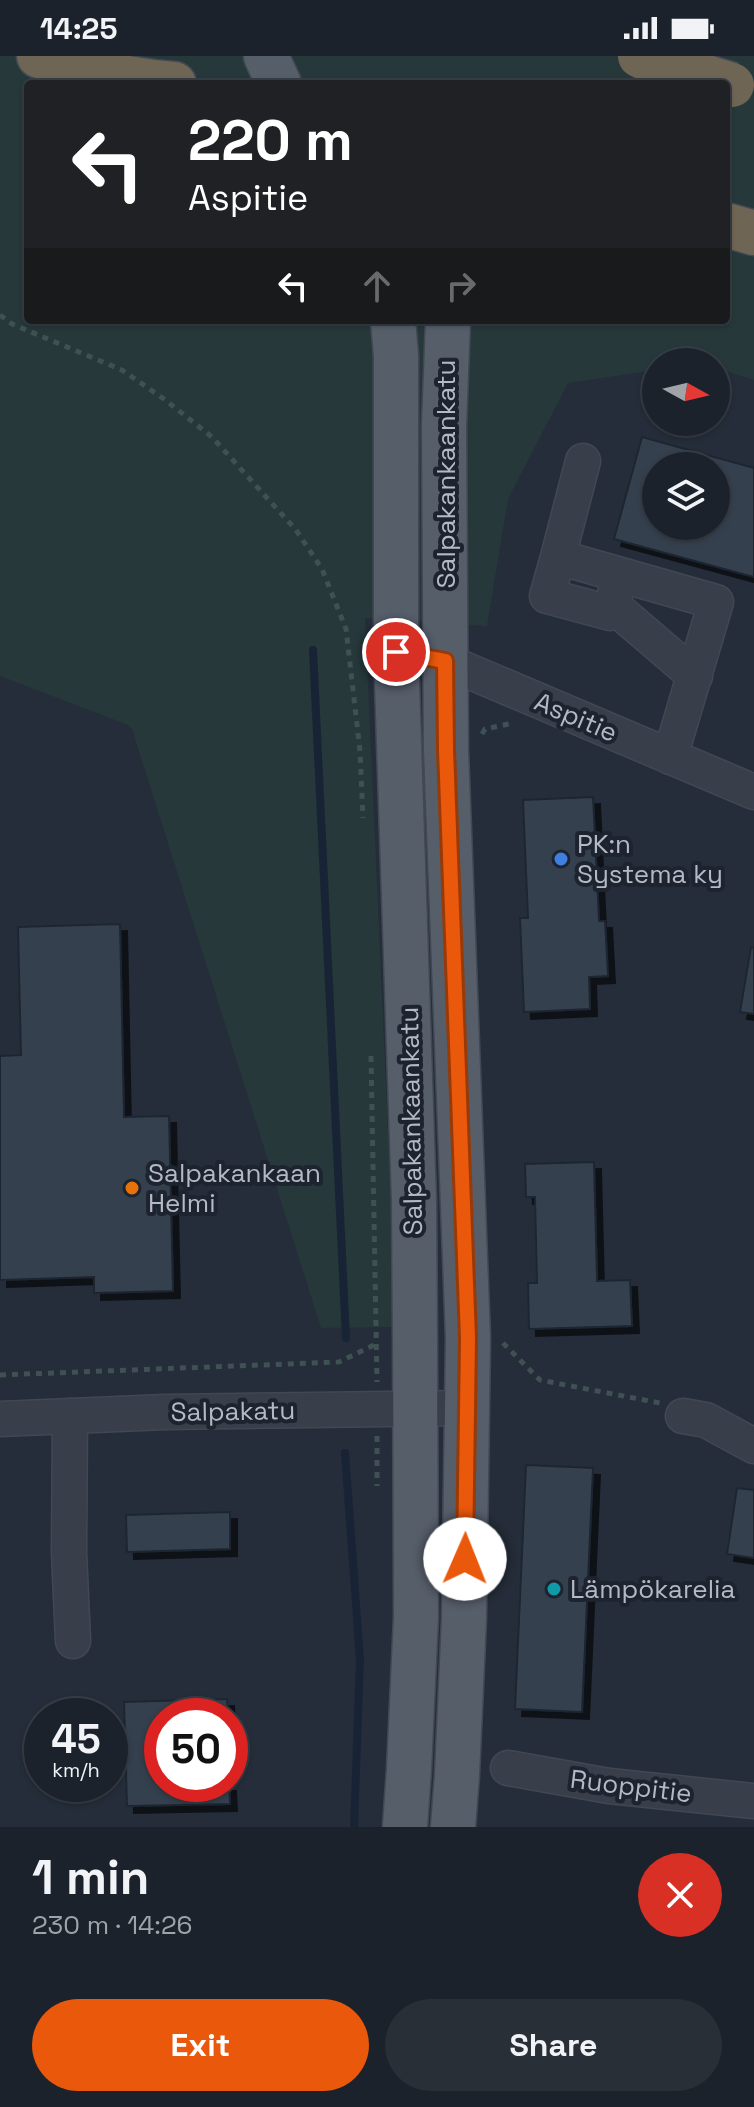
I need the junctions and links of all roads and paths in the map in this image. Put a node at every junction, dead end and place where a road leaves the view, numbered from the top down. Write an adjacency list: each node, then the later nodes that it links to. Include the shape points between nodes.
1 (39, 56): 5 (highway)
2 (266, 56): 6 (main road)
3 (640, 56): 8 (highway, bridge)
4 (673, 56): 7 (main road)
5 (131, 80)
6 (277, 80)
7 (662, 80)
8 (717, 80)
9 (730, 226): 10 (highway)
10 (754, 233)
11 (0, 315): 21 (path, via 122,370 164,399 212,437 296,530 322,569 346,629)
12 (393, 324): 16 (main road, Salpakankaankatu)
13 (448, 324): 17 (main road, Salpakankaankatu)
14 (583, 461): 15 (street, via 555,568)
15 (616, 592): 18 (street); 18 (street, via 716,602)
16 (396, 652): 17 (street, Aspitie); 24 (main road, Salpakankaankatu, via 414,1200)
17 (445, 661): 19 (street, Aspitie); 23 (main road, Salpakankaankatu)
18 (695, 676): 19 (street)
19 (670, 757): 20 (street, Aspitie)
20 (754, 792)
21 (364, 828)
22 (371, 1044): 24 (path)
23 (468, 1338): 27 (main road, Salpakankaankatu); 29 (path, via 502,1342 540,1380 658,1402)
24 (396, 1341): 25 (path, via 339,1362); 26 (main road, Salpakankaankatu); 26 (path)
25 (0, 1375)
26 (396, 1408): 27 (street, Salpakatu); 28 (street, Salpakatu); 32 (path); 36 (main road, Salpakankaankatu, via 416,1617)
27 (467, 1408): 37 (main road, Salpakankaankatu, via 464,1619)
28 (70, 1416): 30 (street, Salpakatu); 33 (street)
29 (683, 1416): 31 (street, via 706,1420)
30 (0, 1419)
31 (754, 1446)
32 (377, 1498)
33 (73, 1641)
34 (508, 1768): 35 (street, Ruoppitie, via 609,1786)
35 (754, 1801)
36 (405, 1827)
37 (453, 1827)

